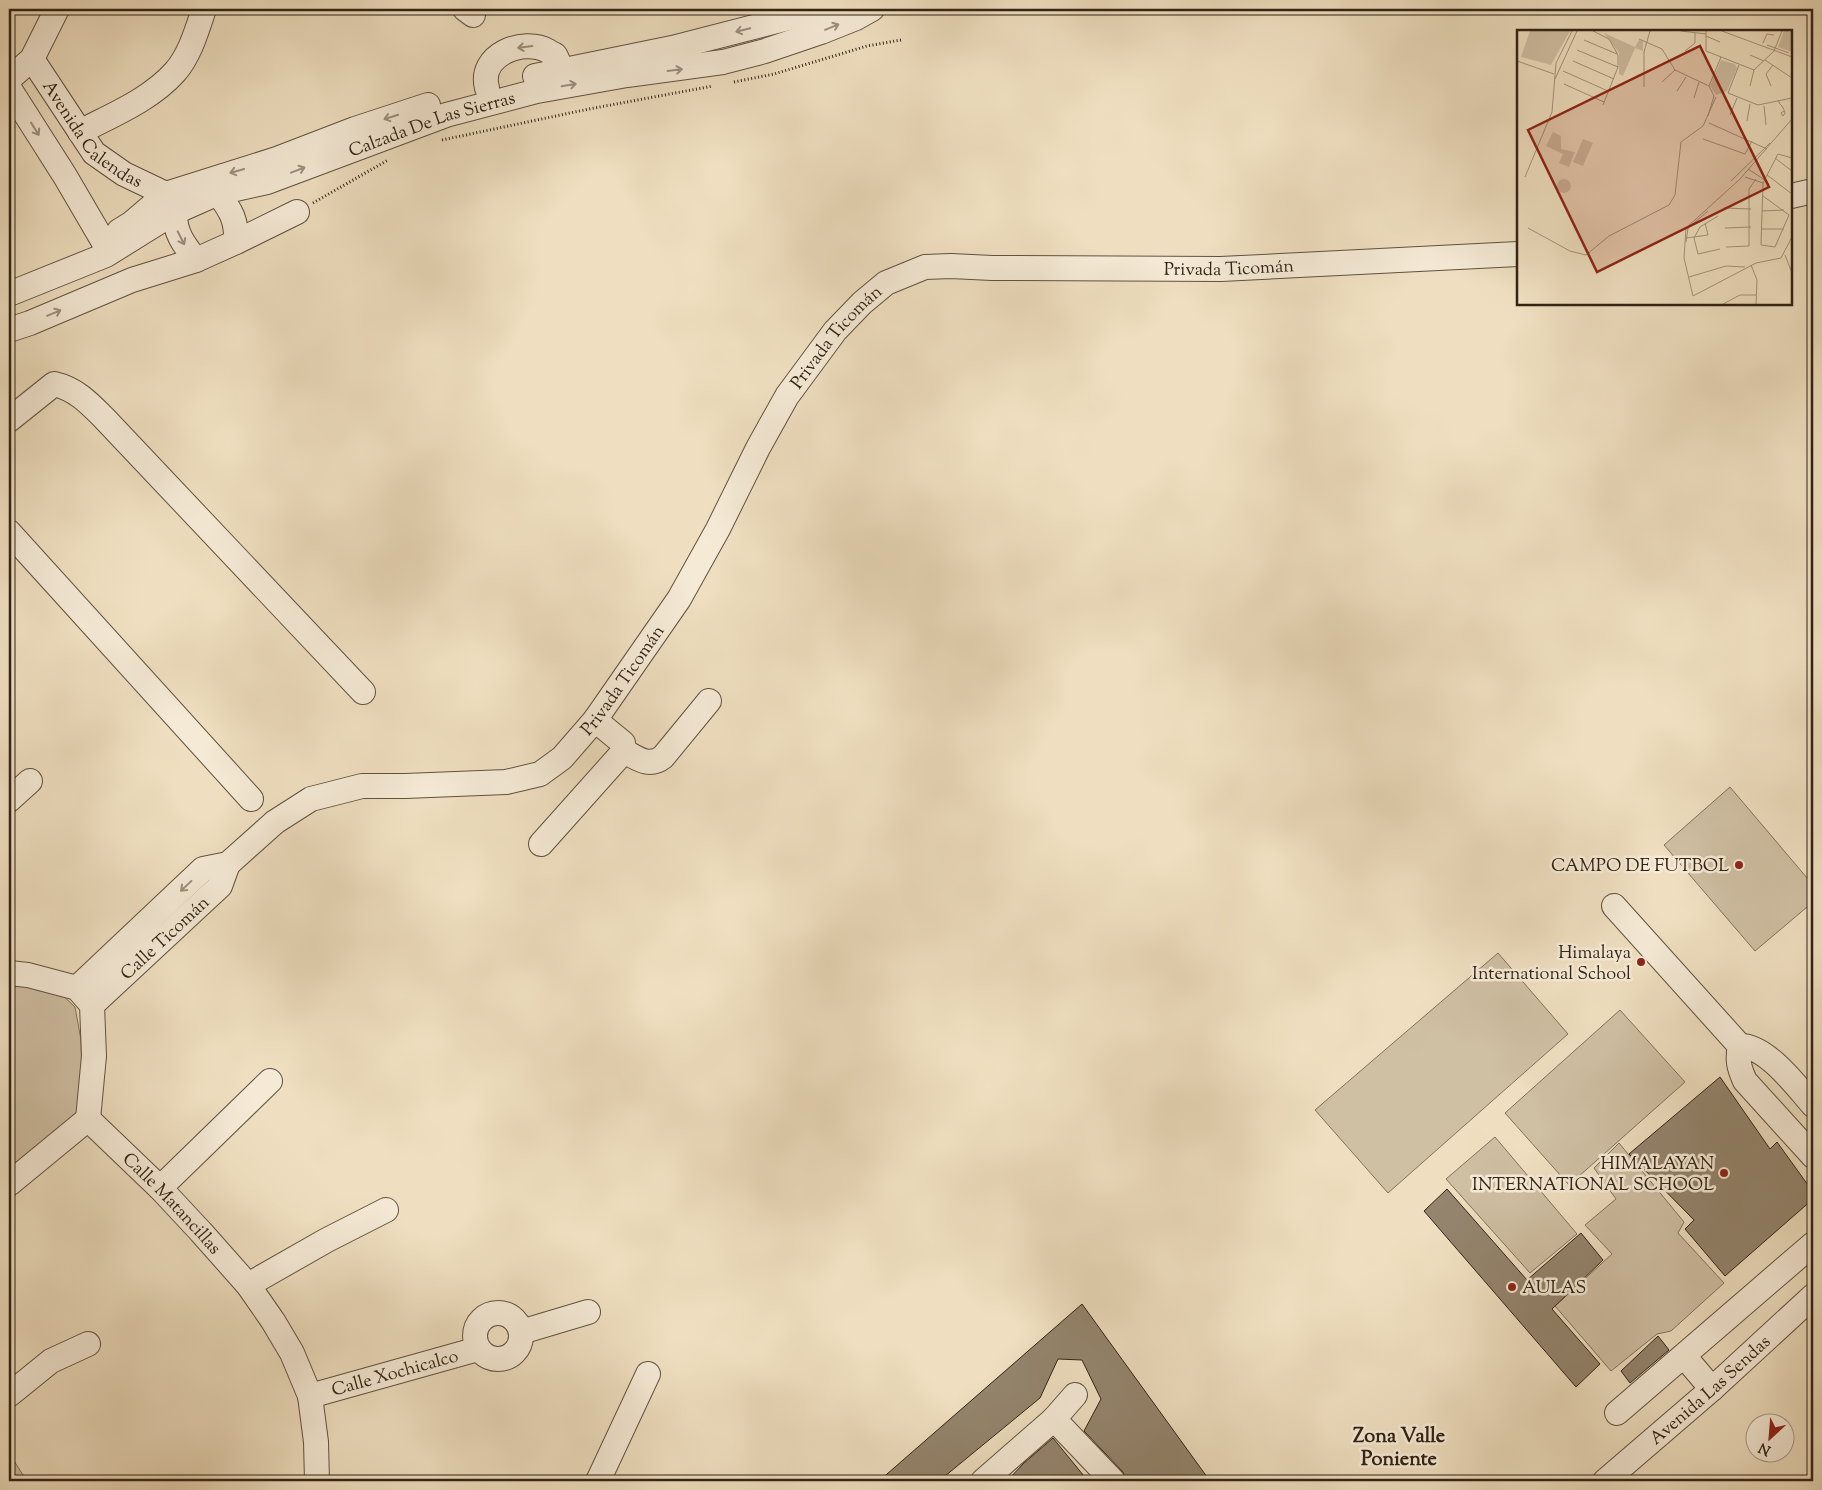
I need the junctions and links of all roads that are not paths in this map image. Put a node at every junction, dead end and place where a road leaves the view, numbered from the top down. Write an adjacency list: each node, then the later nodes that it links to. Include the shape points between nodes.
1 (57, 9): 5 (street)
2 (204, 9): 10 (street, via 193,41 175,72 145,98)
3 (824, 9): 6 (street, Calzada De Las Sierras, one-way to 6, via 672,48)
4 (872, 9): 14 (street, Calzada De Las Sierras, one-way to 4, via 267,182 446,114 537,91 724,62 821,32)
5 (32, 59): 7 (street); 10 (street, Avenida Calendas)
6 (561, 70): 9 (street, Calzada De Las Sierras); 9 (street, one-way to 9, via 555,55 541,47 513,48 489,65 484,78)
7 (9, 79)
8 (9, 88): 12 (street, one-way to 12)
9 (486, 88): 16 (street, Calzada De Las Sierras, one-way to 16, via 355,129)
10 (80, 132): 11 (street, Avenida Calendas)
11 (94, 153): 12 (street); 16 (street, Avenida Calendas)
12 (65, 176): 19 (street)
13 (1813, 191): 15 (street)
14 (218, 193): 16 (street, Calzada De Las Sierras); 18 (street, via 231,210)
15 (1792, 196)
16 (170, 203): 19 (street, Calzada De Las Sierras); 21 (street, one-way to 21, via 178,235)
17 (297, 212): 18 (street)
18 (236, 242): 21 (street)
19 (109, 245): 22 (street, Calzada De Las Sierras); 24 (street)
20 (1517, 254): 31 (street, Privada Ticomán, via 1221,270 925,267 886,283 835,331 788,396 679,599)
21 (196, 260): 24 (street)
22 (36, 279): 23 (street, Calzada De Las Sierras); 25 (street, Calzada De Las Sierras)
23 (9, 280)
24 (132, 280): 26 (street, one-way to 24)
25 (9, 294)
26 (9, 330)
27 (9, 420): 29 (street, via 54,384 80,395)
28 (9, 532): 35 (street)
29 (363, 692)
30 (709, 701): 32 (street, via 656,762 644,762)
31 (595, 720): 32 (street, via 623,743); 34 (street, Privada Ticomán, via 562,758 540,774 506,782)
32 (624, 750): 37 (street)
33 (30, 782): 36 (street)
34 (362, 786): 40 (street, Calle Ticomán, via 311,799 275,822 228,864 220,886)
35 (251, 799)
36 (9, 800)
37 (540, 844)
38 (1614, 906): 41 (street)
39 (9, 973): 40 (street, via 28,975)
40 (85, 997): 44 (street, via 94,1056)
41 (1740, 1046): 43 (street, via 1762,1054); 45 (street, via 1739,1068 1746,1081)
42 (270, 1081): 47 (street)
43 (1813, 1105)
44 (88, 1119): 46 (street); 47 (street, Calle Matancillas)
45 (1813, 1156)
46 (9, 1184)
47 (160, 1188): 50 (street, Calle Matancillas)
48 (386, 1210): 50 (street)
49 (1813, 1244): 56 (street)
50 (248, 1285): 61 (street, Calle Matancillas, via 292,1353)
51 (1813, 1296): 58 (street, Avenida Las Sendas)
52 (588, 1312): 53 (street)
53 (521, 1332): 55 (street, via 521,1341 511,1356 493,1359); 55 (street, via 518,1323 503,1313 485,1316 475,1331)
54 (88, 1344): 59 (street, via 51,1361)
55 (478, 1349): 61 (street, Calle Xochicalco)
56 (1684, 1356): 58 (street); 62 (street)
57 (648, 1374): 65 (street)
58 (1712, 1389): 68 (street, Avenida Las Sendas)
59 (9, 1395)
60 (1075, 1395): 63 (street)
61 (310, 1396): 64 (street, Calle Matancillas)
62 (1617, 1414)
63 (1054, 1419): 66 (street); 67 (street)
64 (317, 1481)
65 (598, 1481)
66 (983, 1481)
67 (1113, 1481)
68 (1605, 1481)

